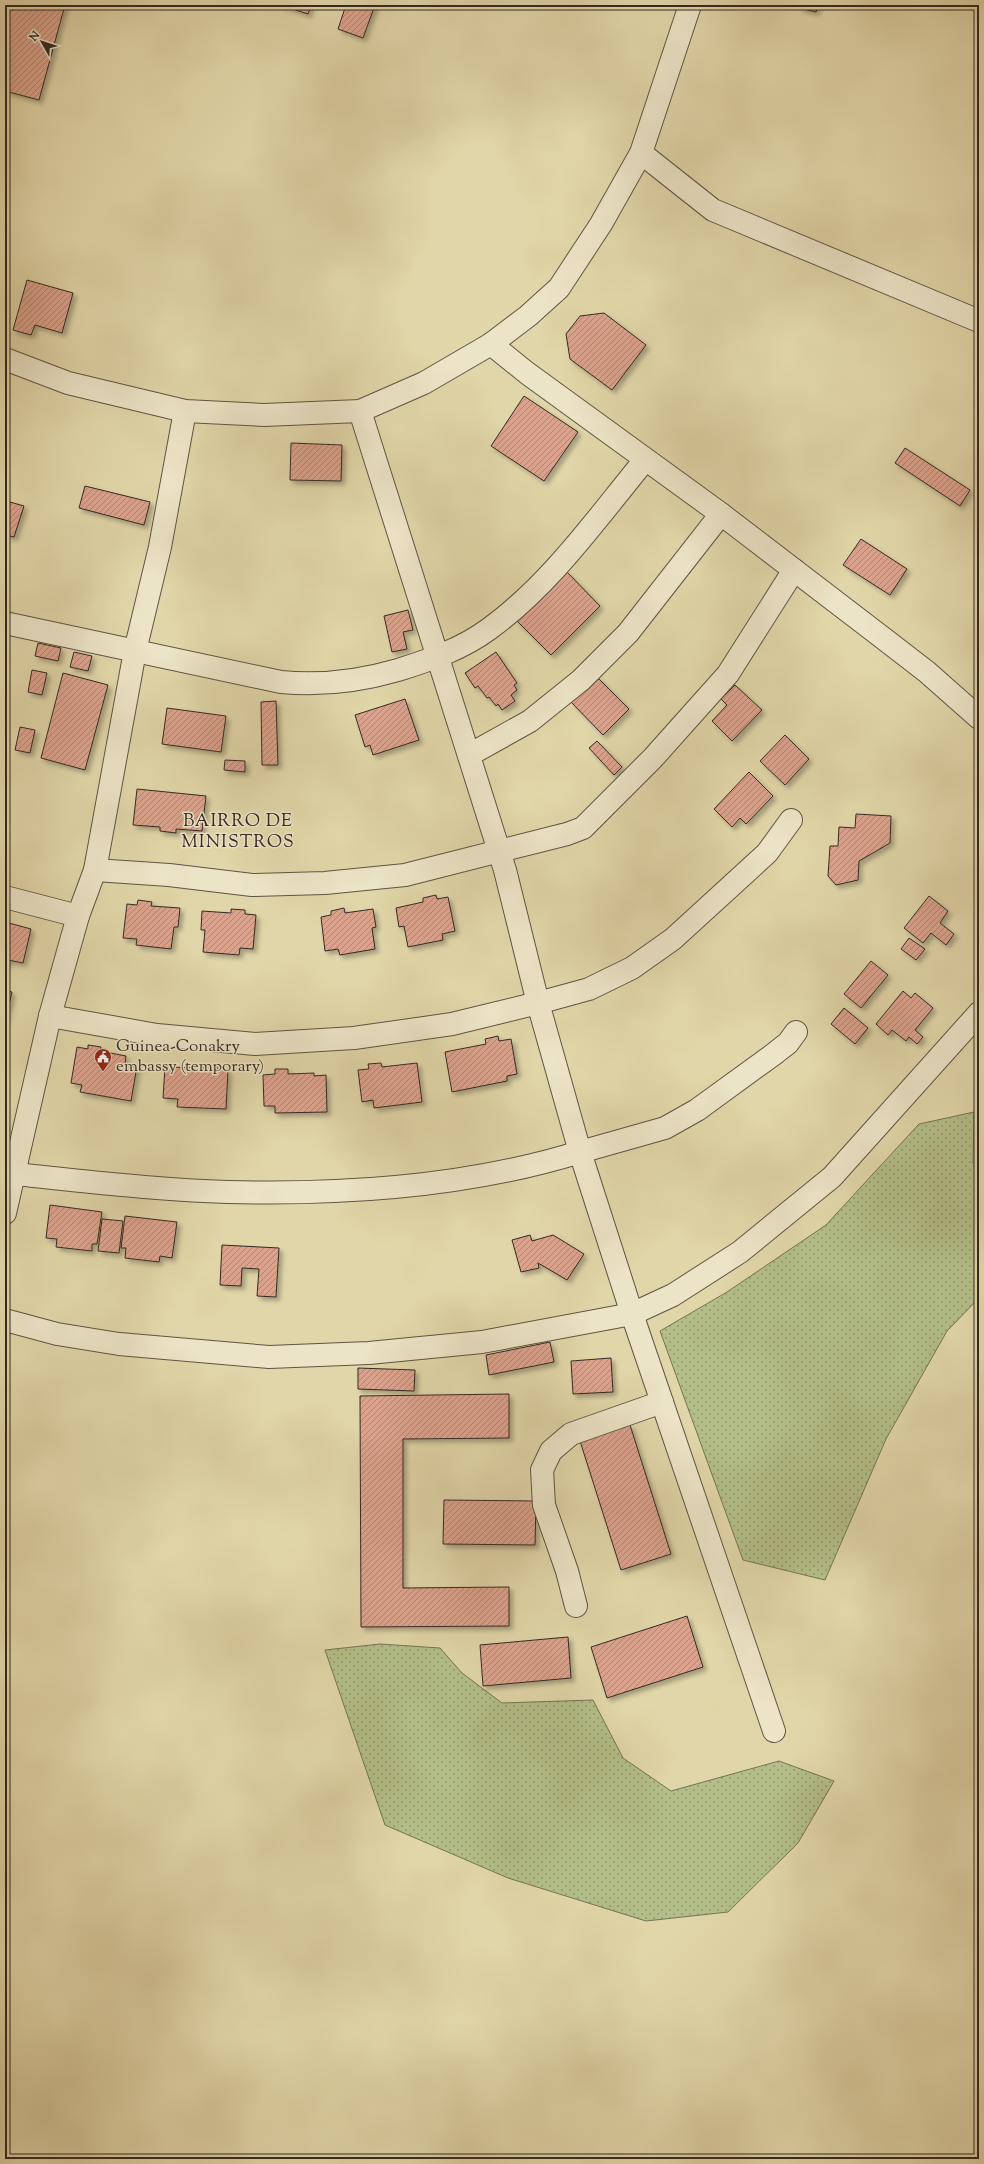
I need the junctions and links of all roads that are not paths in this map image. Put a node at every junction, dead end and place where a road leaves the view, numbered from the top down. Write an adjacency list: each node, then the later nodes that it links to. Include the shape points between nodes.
1 (690, 5): 2 (street)
2 (641, 153): 3 (street, via 713,210); 4 (street, via 601,224 559,288)
3 (979, 321)
4 (491, 344): 7 (street, via 424,383); 8 (street)
5 (5, 359): 6 (street, via 68,383)
6 (185, 411): 7 (street, via 264,415); 12 (street, via 160,547)
7 (360, 411): 13 (street)
8 (645, 460): 9 (street); 13 (street, via 524,600 488,630)
9 (721, 514): 10 (street); 15 (street, via 628,633 581,680 530,721)
10 (794, 570): 14 (street, via 927,672); 17 (street, via 728,674 653,758 583,828)
11 (5, 623): 12 (street)
12 (135, 651): 13 (street, via 281,682 307,685 382,675); 18 (street)
13 (438, 657): 15 (street)
14 (979, 718)
15 (469, 755): 17 (street)
16 (791, 820): 21 (street, via 767,853 673,939 632,968 589,989)
17 (498, 851): 18 (street, via 405,875 325,883 252,885 169,875); 21 (street)
18 (95, 870): 20 (street)
19 (5, 897): 20 (street)
20 (78, 916): 23 (street)
21 (538, 1003): 23 (street, via 444,1026 354,1038 255,1044 157,1035); 25 (street)
22 (979, 1013): 28 (street, via 832,1177 740,1252 673,1295)
23 (50, 1016): 26 (street)
24 (796, 1032): 25 (street, via 779,1050 697,1110 665,1128)
25 (580, 1152): 26 (street, via 541,1164 449,1182 316,1193 226,1192); 28 (street)
26 (14, 1174): 27 (street)
27 (5, 1213)
28 (632, 1314): 29 (street, via 482,1342 369,1353 269,1357 119,1344 57,1334); 30 (street)
29 (5, 1320)
30 (662, 1402): 31 (street, via 571,1434 551,1451 542,1470 544,1505); 32 (street)
31 (576, 1606)
32 (774, 1731)

